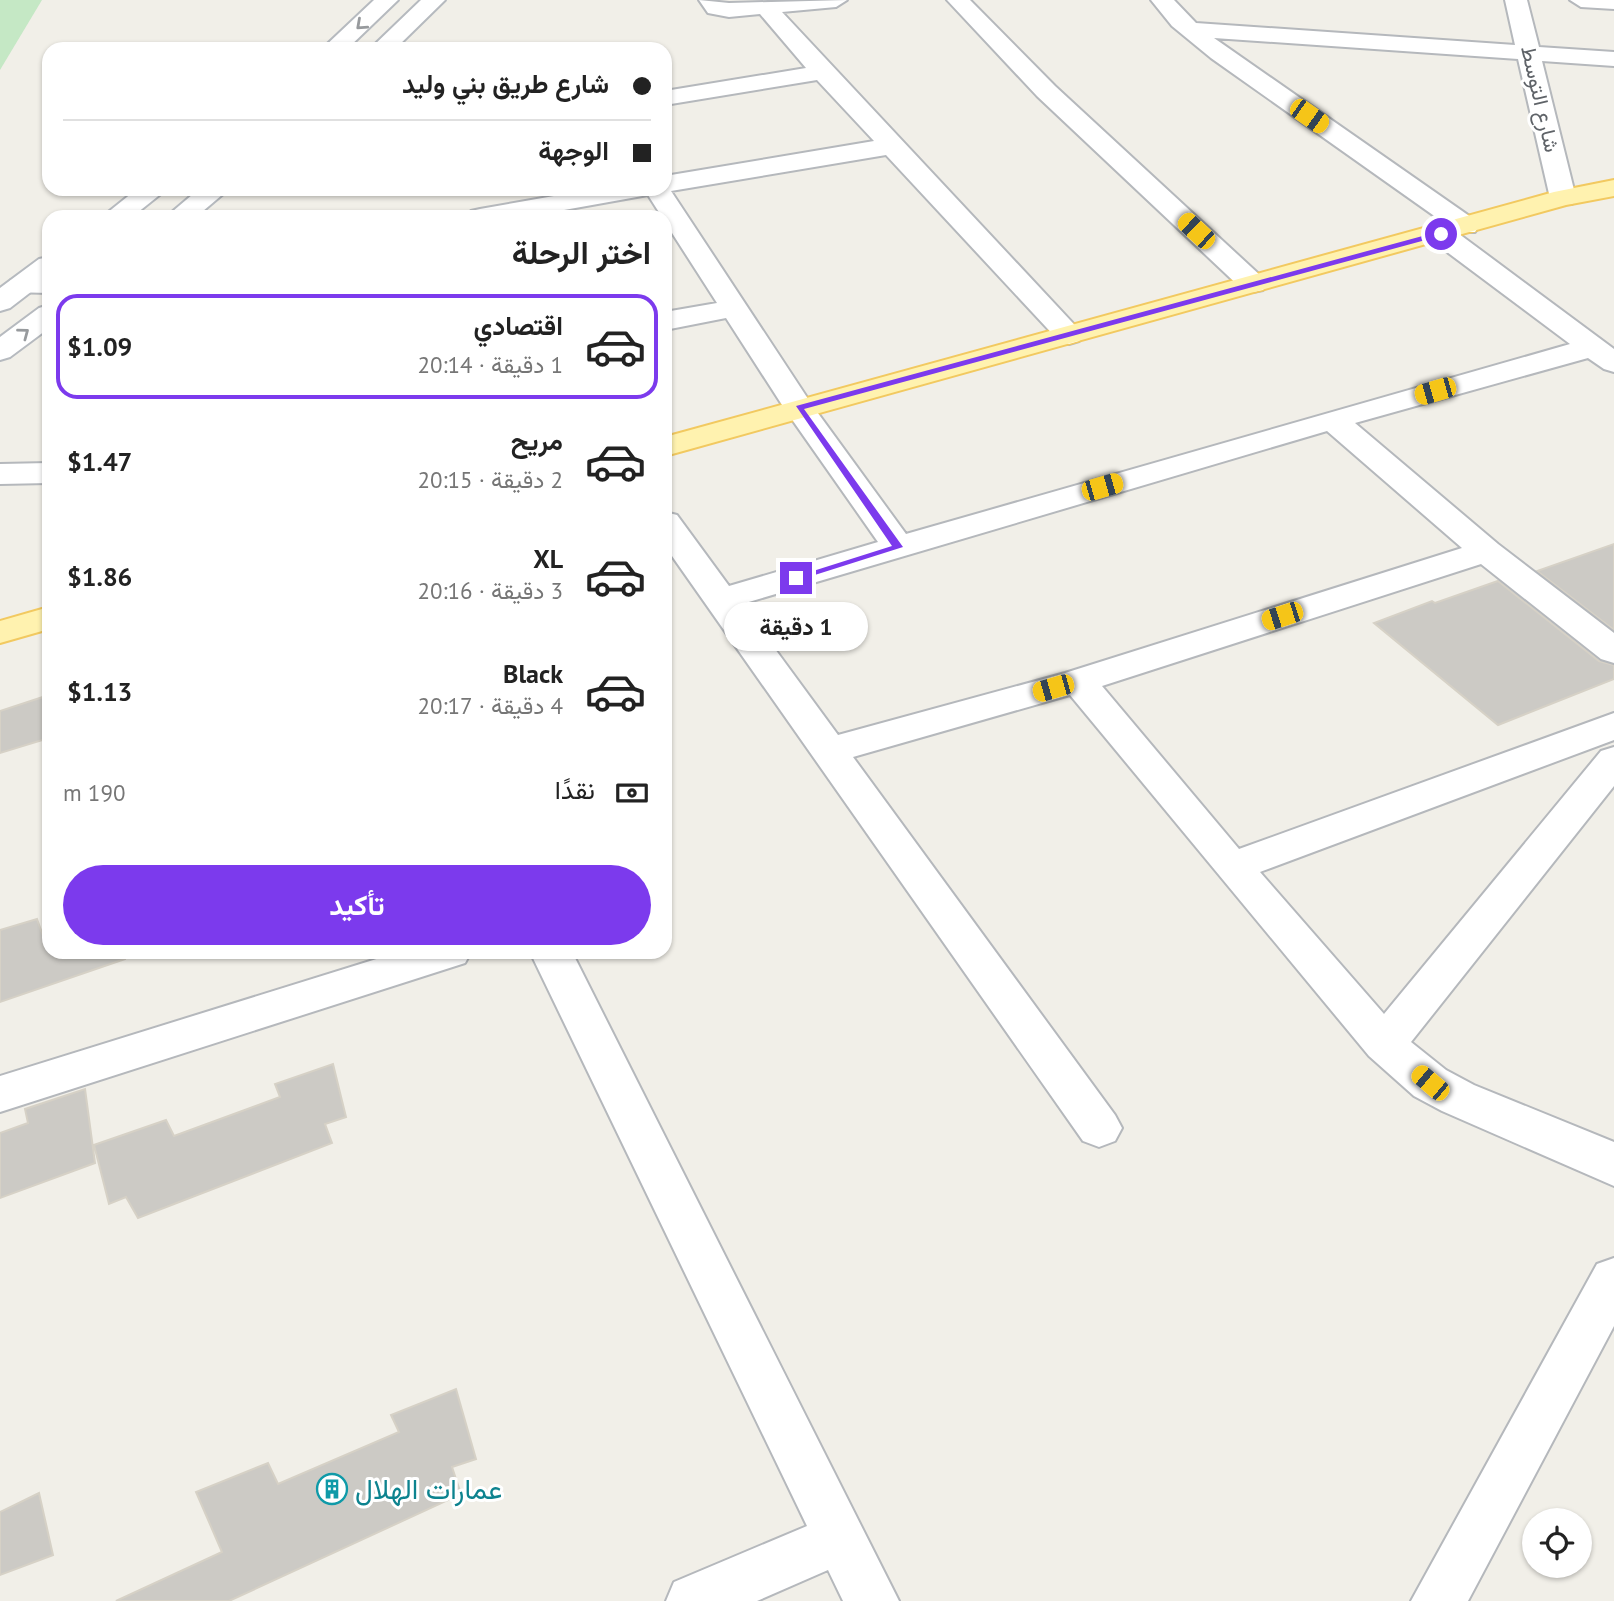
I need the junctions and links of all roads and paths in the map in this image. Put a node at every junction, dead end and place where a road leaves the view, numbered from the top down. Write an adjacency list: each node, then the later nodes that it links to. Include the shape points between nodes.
1 (387, 0): 12 (street, one-way to 12)
2 (434, 0): 13 (street)
3 (710, 0): 10 (street, via 722,9)
4 (835, 0): 10 (street)
5 (958, 0): 31 (street, via 1046,91)
6 (1162, 0): 11 (street)
7 (1516, 0): 14 (street, شارع التوسط)
8 (1581, 0): 9 (street)
9 (1614, 2)
10 (766, 7): 16 (street)
11 (1190, 29): 14 (street); 29 (street)
12 (342, 42)
13 (389, 42)
14 (1529, 53): 15 (street); 24 (street, شارع التوسط)
15 (1614, 59)
16 (823, 72): 17 (street); 18 (street)
17 (672, 97)
18 (892, 146): 19 (street); 37 (street)
19 (672, 183)
20 (1614, 188): 24 (main road)
21 (144, 196): 25 (street)
22 (207, 196): 26 (street)
23 (599, 196): 27 (street)
24 (1563, 198): 29 (main road)
25 (125, 210)
26 (188, 210)
27 (520, 210)
28 (672, 212): 34 (street)
29 (1454, 230): 31 (main road); 39 (street)
30 (42, 270): 33 (street)
31 (1253, 284): 37 (main road)
32 (42, 287): 33 (street)
33 (10, 294)
34 (735, 308): 36 (street); 40 (street)
35 (42, 319): 38 (street, one-way to 35)
36 (672, 319)
37 (1069, 335): 40 (main road)
38 (0, 351)
39 (1602, 355): 41 (street)
40 (799, 408): 42 (main road); 46 (street)
41 (1332, 419): 46 (street); 47 (street)
42 (672, 445)
43 (42, 472): 44 (street)
44 (0, 474)
45 (672, 532): 48 (street)
46 (898, 547): 48 (street)
47 (1486, 551): 51 (street); 52 (street)
48 (719, 600): 54 (street)
49 (42, 620): 50 (main road)
50 (0, 632)
51 (1614, 651)
52 (1079, 681): 54 (street); 56 (street)
53 (1614, 726): 56 (street)
54 (828, 751): 61 (street)
55 (1614, 760): 59 (street)
56 (1232, 867): 59 (street)
57 (428, 959): 60 (street)
58 (554, 959): 64 (street)
59 (1384, 1044): 62 (street, via 1430,1083 1458,1098 1598,1156)
60 (0, 1094)
61 (1099, 1128)
62 (1614, 1167)
63 (1614, 1279): 67 (street)
64 (841, 1538): 65 (street); 66 (street)
65 (694, 1601)
66 (872, 1601)
67 (1438, 1601)

